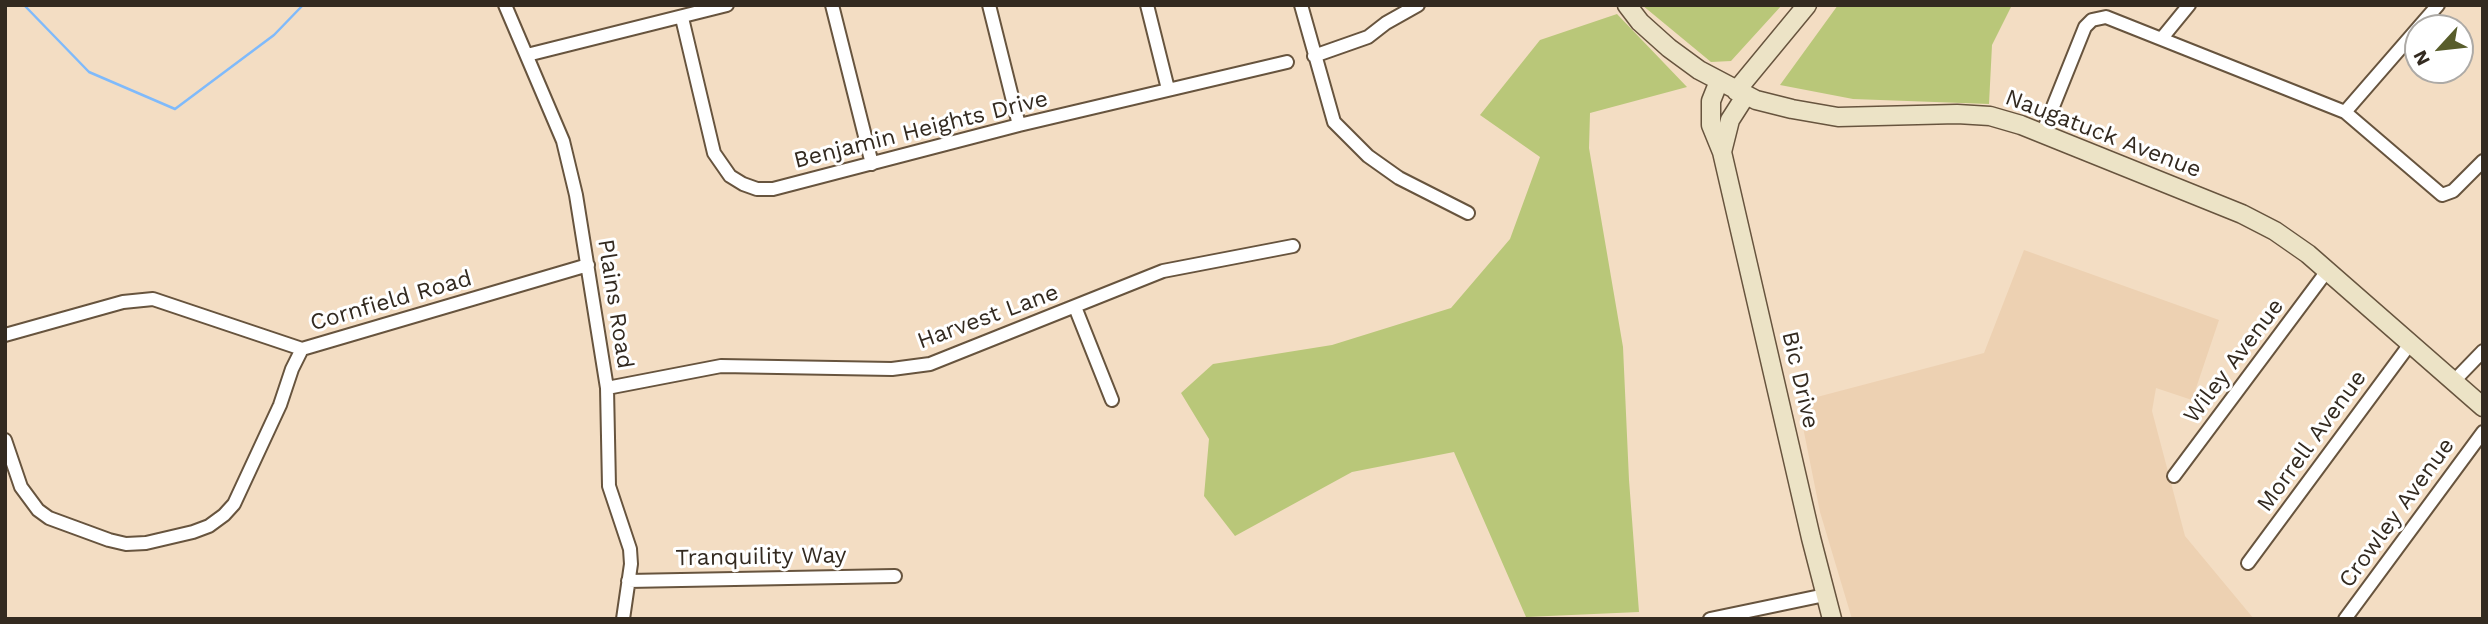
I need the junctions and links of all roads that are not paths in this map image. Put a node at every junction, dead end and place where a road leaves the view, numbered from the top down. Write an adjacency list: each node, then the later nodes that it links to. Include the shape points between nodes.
1 (505, 5): 14 (street, Plains Road)
2 (727, 5): 12 (street)
3 (832, 5): 25 (street)
4 (989, 5): 21 (street)
5 (1147, 5): 18 (street)
6 (1301, 5): 15 (street)
7 (1418, 5): 15 (street, via 1368,37)
8 (1627, 5): 17 (main road, Naugatuck Avenue, via 1655,36)
9 (1807, 5): 19 (main road, Bic Drive)
10 (2189, 5): 13 (street)
11 (2438, 5): 20 (street)
12 (682, 18): 14 (street); 25 (street, Benjamin Heights Drive, via 714,153 730,176 757,189 773,189)
13 (2162, 37): 20 (street); 22 (street, via 2106,17 2089,22)
14 (527, 55): 28 (street, Plains Road, via 567,152)
15 (1314, 56): 26 (street, via 1334,122 1368,156 1399,178)
16 (1287, 62): 18 (street, Benjamin Heights Drive)
17 (1719, 81): 19 (main road, Naugatuck Avenue); 23 (main road, Bic Drive, via 1710,112)
18 (1168, 89): 21 (street, Benjamin Heights Drive)
19 (1741, 93): 22 (main road, Naugatuck Avenue, via 1838,117 1990,116); 23 (main road, Bic Drive)
20 (2345, 111): 24 (street, via 2436,192 2447,194 2457,188)
21 (1019, 125): 25 (street, Benjamin Heights Drive)
22 (2042, 134): 29 (main road, Naugatuck Avenue, via 2242,214 2295,244)
23 (1722, 152): 45 (main road, Bic Drive)
24 (2483, 161)
25 (872, 164)
26 (1468, 214)
27 (1293, 246): 30 (street, Harvest Lane, via 1163,271)
28 (589, 265): 33 (street, Cornfield Road); 36 (street, Plains Road)
29 (2327, 271): 32 (main road, Naugatuck Avenue); 41 (street, Wiley Avenue)
30 (1075, 307): 36 (street, Harvest Lane, via 919,366 721,366); 37 (street)
31 (5, 335): 33 (street, Cornfield Road, via 123,302 153,299)
32 (2410, 344): 35 (main road, Naugatuck Avenue); 42 (street, Morrell Avenue)
33 (302, 349): 40 (street, via 234,504 209,526 193,532 126,544 49,518 21,487)
34 (2483, 351): 35 (street)
35 (2453, 382): 38 (main road, Naugatuck Avenue)
36 (607, 388): 44 (street, Plains Road, via 609,486 630,549)
37 (1112, 400)
38 (2483, 407)
39 (2483, 432): 49 (street, Crowley Avenue)
40 (5, 440)
41 (2174, 476)
42 (2248, 564)
43 (895, 576): 44 (street, Tranquility Way)
44 (628, 581): 46 (street, Plains Road)
45 (1825, 594): 47 (street); 48 (main road, Bic Drive)
46 (623, 619)
47 (1710, 619)
48 (1832, 619)
49 (2345, 619)

